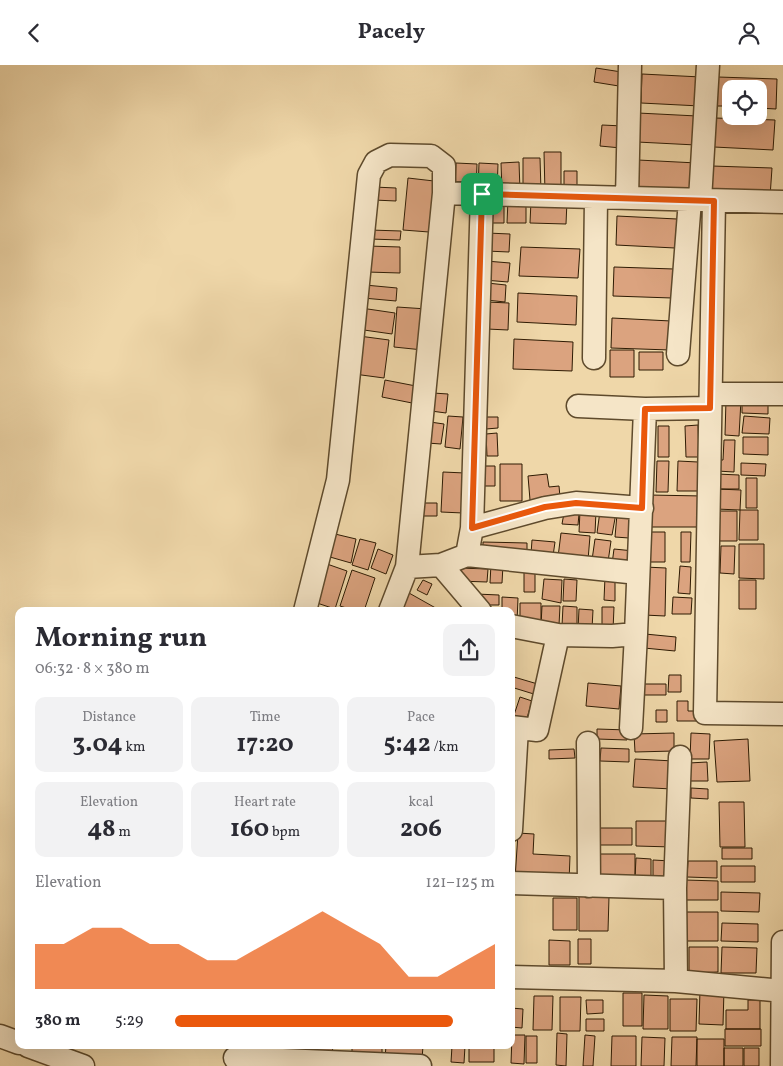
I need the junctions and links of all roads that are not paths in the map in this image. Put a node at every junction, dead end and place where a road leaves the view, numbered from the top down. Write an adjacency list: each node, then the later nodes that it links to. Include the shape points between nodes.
1 (630, 65): 6 (street)
2 (708, 65): 7 (street)
3 (444, 193): 4 (street); 19 (street); 21 (street, via 444,166 431,156 390,155 376,162 368,175 338,480)
4 (482, 194): 5 (street); 16 (street)
5 (596, 197): 6 (street); 10 (street)
6 (627, 198): 7 (street)
7 (701, 200): 8 (street); 9 (street); 12 (street)
8 (783, 202)
9 (678, 354)
10 (594, 358)
11 (783, 394): 12 (street)
12 (711, 401): 14 (street); 27 (street, via 705,713)
13 (578, 406): 14 (street)
14 (645, 409): 15 (street)
15 (642, 508): 16 (street, via 576,503 545,507); 20 (street)
16 (472, 528): 17 (street)
17 (467, 555): 18 (street); 20 (street)
18 (441, 565): 19 (street); 23 (street)
19 (407, 567): 22 (street)
20 (638, 573): 25 (street)
21 (306, 607)
22 (392, 607)
23 (477, 607)
24 (515, 627): 26 (street)
25 (636, 634): 26 (street); 29 (street)
26 (558, 635): 28 (street, via 537,730)
27 (783, 714)
28 (515, 727)
29 (631, 728)
30 (588, 743): 33 (street)
31 (680, 757): 34 (street)
32 (515, 883): 33 (street)
33 (589, 886): 34 (street)
34 (675, 888): 37 (street)
35 (783, 942): 38 (street)
36 (515, 977): 37 (street)
37 (676, 981): 38 (street)
38 (782, 991): 46 (street)
39 (0, 1036): 40 (street)
40 (15, 1042)
41 (36, 1049): 44 (street)
42 (235, 1057): 43 (street)
43 (341, 1058): 45 (street)
44 (83, 1066)
45 (420, 1066)
46 (782, 1066)

